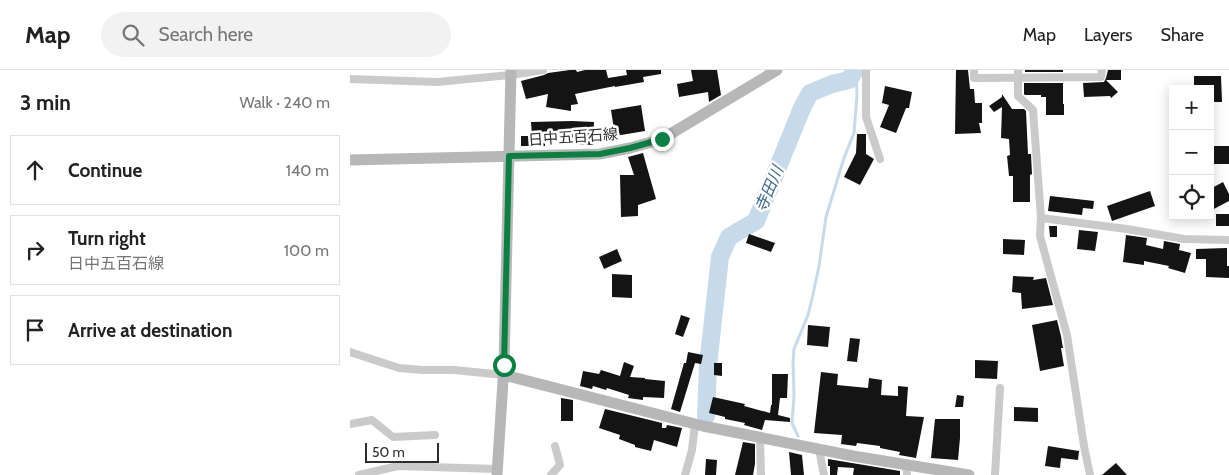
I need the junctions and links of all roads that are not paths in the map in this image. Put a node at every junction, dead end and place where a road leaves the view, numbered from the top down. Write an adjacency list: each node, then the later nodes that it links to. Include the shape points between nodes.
1 (543, 70): 6 (street)
2 (777, 70): 10 (street, 日中五百石線, via 662,139 600,154)
3 (866, 70): 11 (street, via 866,117)
4 (974, 70): 7 (street, via 974,78)
5 (1102, 70): 8 (street, via 1101,77)
6 (511, 73): 9 (street, via 437,82); 10 (street)
7 (1018, 74): 8 (street); 13 (street, via 1018,96 1033,110)
8 (1059, 74)
9 (350, 79)
10 (509, 156): 12 (street, 日中五百石線); 16 (street)
11 (880, 159)
12 (350, 160)
13 (1041, 218): 14 (street, via 1184,239); 33 (street, via 1040,236 1067,334)
14 (1229, 240)
15 (350, 352): 16 (street, via 400,368)
16 (504, 375): 19 (street); 25 (street)
17 (1000, 388): 32 (street)
18 (350, 424): 20 (street, via 372,420 394,437)
19 (695, 424): 21 (street); 28 (street)
20 (434, 435)
21 (760, 438): 23 (street); 29 (street)
22 (555, 446): 27 (street, via 560,465)
23 (820, 449): 24 (street); 30 (street)
24 (907, 470): 31 (street)
25 (497, 472): 26 (street, via 398,466)
26 (359, 475)
27 (551, 475)
28 (685, 475)
29 (761, 475)
30 (824, 475)
31 (969, 475)
32 (995, 475)
33 (1090, 475)

